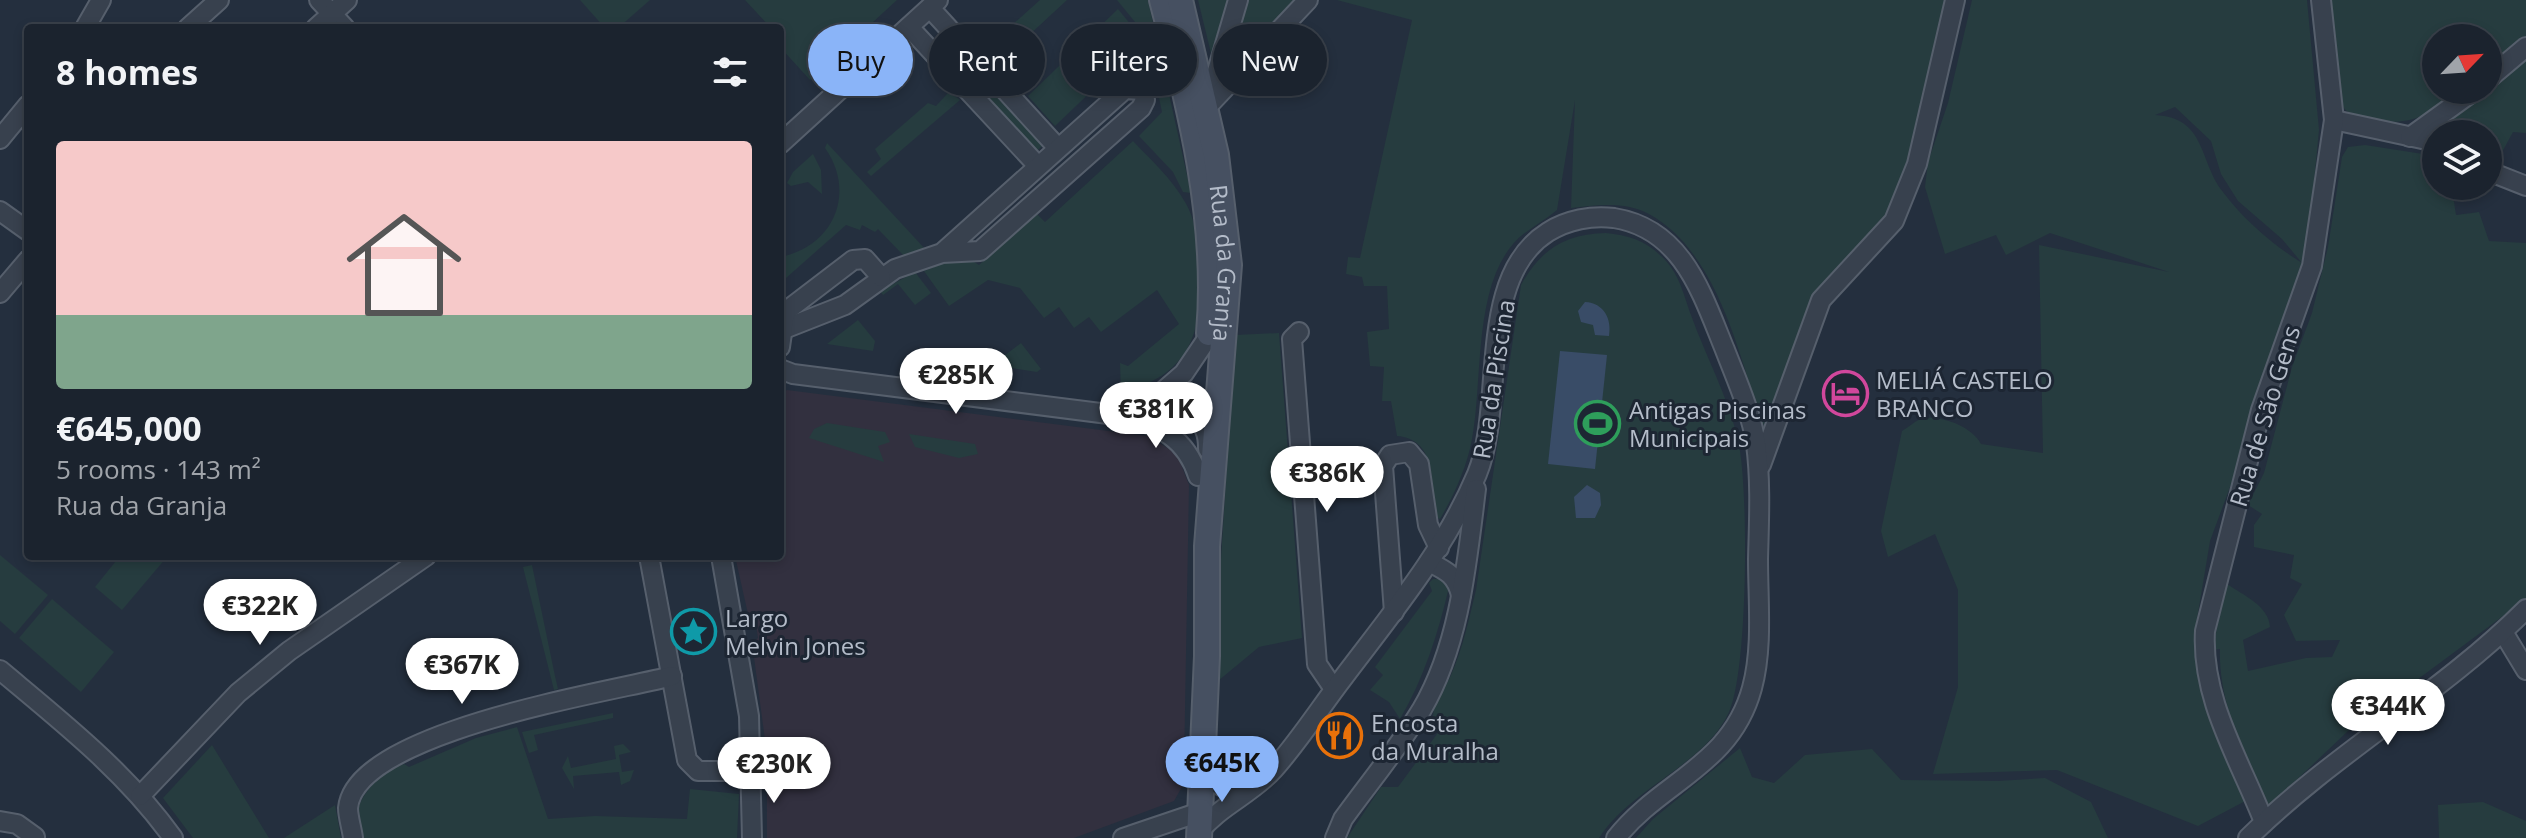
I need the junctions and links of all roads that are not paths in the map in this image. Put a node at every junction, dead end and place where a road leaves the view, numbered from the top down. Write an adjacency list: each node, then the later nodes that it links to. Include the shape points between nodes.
1 (101, 0): 12 (street)
2 (219, 0): 13 (street)
3 (347, 0): 11 (street)
4 (1162, 0): 40 (main road, Rua da Granja, via 1206,219)
5 (1180, 0): 21 (main road, Rua da Granja)
6 (1238, 0): 21 (street)
7 (1308, 0): 21 (street)
8 (1955, 0): 48 (street, via 1917,164 1894,221 1821,300)
9 (2321, 0): 23 (street, Rua de São Gens)
10 (934, 4): 15 (street); 28 (street)
11 (325, 7): 14 (street)
12 (87, 24)
13 (192, 24)
14 (341, 24)
15 (912, 24)
16 (913, 31): 29 (street)
17 (2526, 47): 18 (street)
18 (2502, 67)
19 (833, 96): 27 (street)
20 (2456, 104): 24 (street)
21 (1206, 108): 45 (main road, Rua da Granja, via 1225,209 1229,265)
22 (24, 110): 25 (street)
23 (2334, 120): 24 (street); 68 (street, Rua de São Gens, via 2312,266 2261,410 2205,631 2203,659 2228,746)
24 (2410, 137): 26 (street)
25 (0, 139)
26 (2422, 139)
27 (784, 140)
28 (1058, 148): 29 (street); 34 (street, via 1125,89 1142,90 1141,108 990,244 980,251)
29 (1038, 166): 34 (street)
30 (2502, 177): 31 (street)
31 (2526, 186)
32 (0, 211): 33 (street)
33 (24, 228)
34 (942, 253): 36 (street)
35 (24, 265): 37 (street)
36 (881, 277): 38 (street, via 865,259 853,260 785,312); 41 (street, via 845,305)
37 (0, 293)
38 (784, 321)
39 (1299, 332): 61 (street, via 1292,339 1317,664)
40 (1209, 336): 43 (street, via 1184,373); 45 (main road, Rua da Granja)
41 (784, 337)
42 (784, 374): 44 (street)
43 (1151, 402): 44 (street); 45 (street)
44 (1124, 416): 46 (street)
45 (1210, 416): 46 (street); 49 (main road, Rua da Granja); 62 (main road, Rua da Granja, via 1207,656)
46 (1168, 433): 49 (street, via 1184,448)
47 (1478, 470): 48 (street, Rua da Piscina, via 1502,312 1515,268 1546,234 1579,219 1604,217 1649,229 1682,257 1695,278 1745,400); 50 (street, Rua da Piscina); 54 (street)
48 (1759, 472): 76 (street, Rua da Piscina, via 1752,690 1715,756 1647,806)
49 (1198, 476): 62 (main road, Rua da Granja, via 1192,727)
50 (1434, 555): 54 (street, via 1458,581); 56 (street, Rua da Piscina); 56 (street, via 1419,464 1409,452 1398,451 1383,466)
51 (420, 560): 66 (street, via 238,693)
52 (650, 560): 60 (street)
53 (722, 560): 63 (street, via 743,668)
54 (1461, 595): 75 (street, via 1446,653 1422,708)
55 (2526, 609): 57 (street)
56 (1394, 612): 61 (street, Rua da Piscina)
57 (2503, 632): 59 (street); 68 (street, via 2348,750)
58 (0, 670): 66 (street, via 88,743)
59 (2526, 670)
60 (672, 676): 63 (street, via 687,760 698,771); 72 (street, via 502,713 395,757 376,768 348,806)
61 (1334, 689): 64 (street, Rua da Piscina, via 1275,768)
62 (1199, 770): 65 (street); 69 (main road, Rua da Granja)
63 (752, 771): 73 (street)
64 (1251, 787): 65 (street); 69 (street, Rua da Piscina)
65 (1223, 789): 69 (street)
66 (140, 796): 71 (street)
67 (0, 821): 70 (street, via 17,824)
68 (2264, 822): 77 (street)
69 (1198, 823): 74 (street)
70 (35, 837)
71 (173, 838)
72 (353, 838)
73 (752, 838)
74 (1123, 838)
75 (1335, 838)
76 (1616, 838)
77 (2248, 838)

